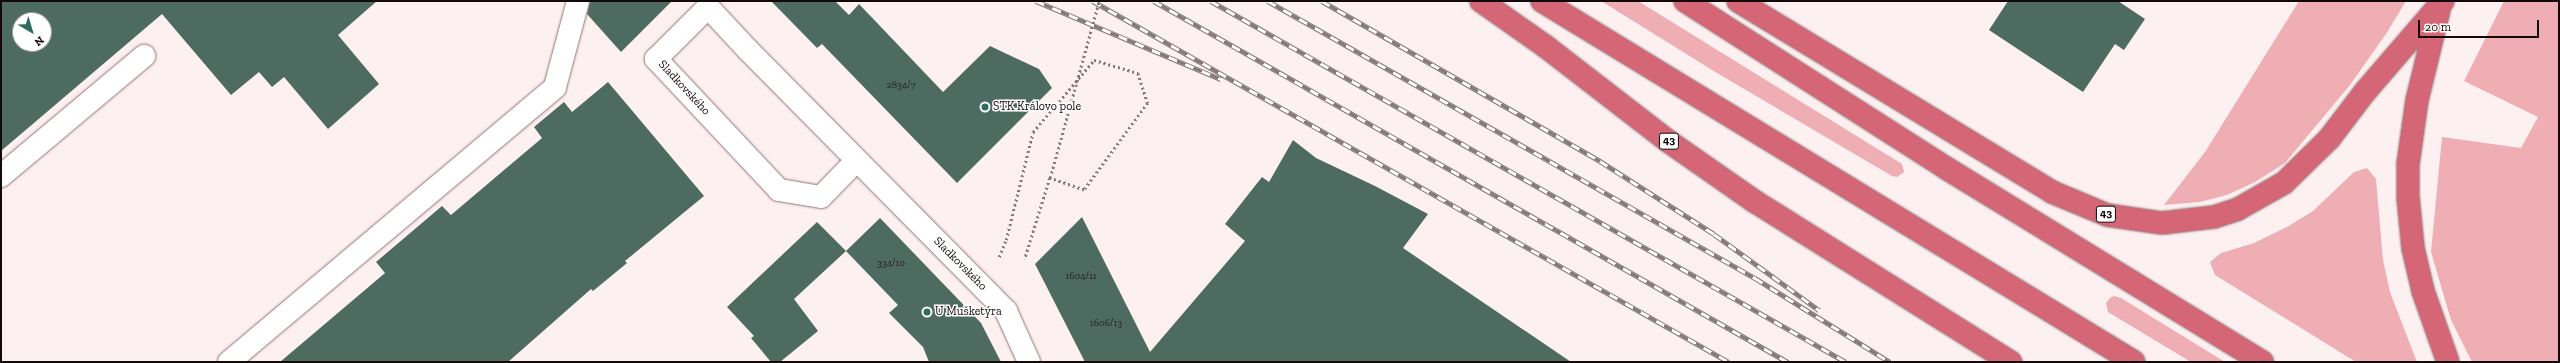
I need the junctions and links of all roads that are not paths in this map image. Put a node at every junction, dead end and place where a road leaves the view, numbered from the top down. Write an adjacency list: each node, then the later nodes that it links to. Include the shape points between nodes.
1 (578, 1): 10 (street, via 555,88)
2 (1481, 1): 12 (highway, 43, via 1546,46 1719,178)
3 (1542, 1): 13 (highway)
4 (1685, 1): 14 (highway, via 1946,168)
5 (1738, 1): 6 (highway, 43, via 2052,192 2107,215 2162,223 2214,217 2238,208 2284,183 2329,139 2364,92)
6 (2442, 3): 15 (highway, 43, via 2417,100 2408,164 2408,197 2413,248 2423,292)
7 (144, 56): 9 (street)
8 (856, 161): 8 (street, Sladkovského, via 708,7 656,59 779,190 821,197); 11 (street, Sladkovského, via 1006,311)
9 (1, 176)
10 (229, 362)
11 (1029, 362)
12 (2010, 362)
13 (2134, 362)
14 (2262, 362)
15 (2448, 362)

